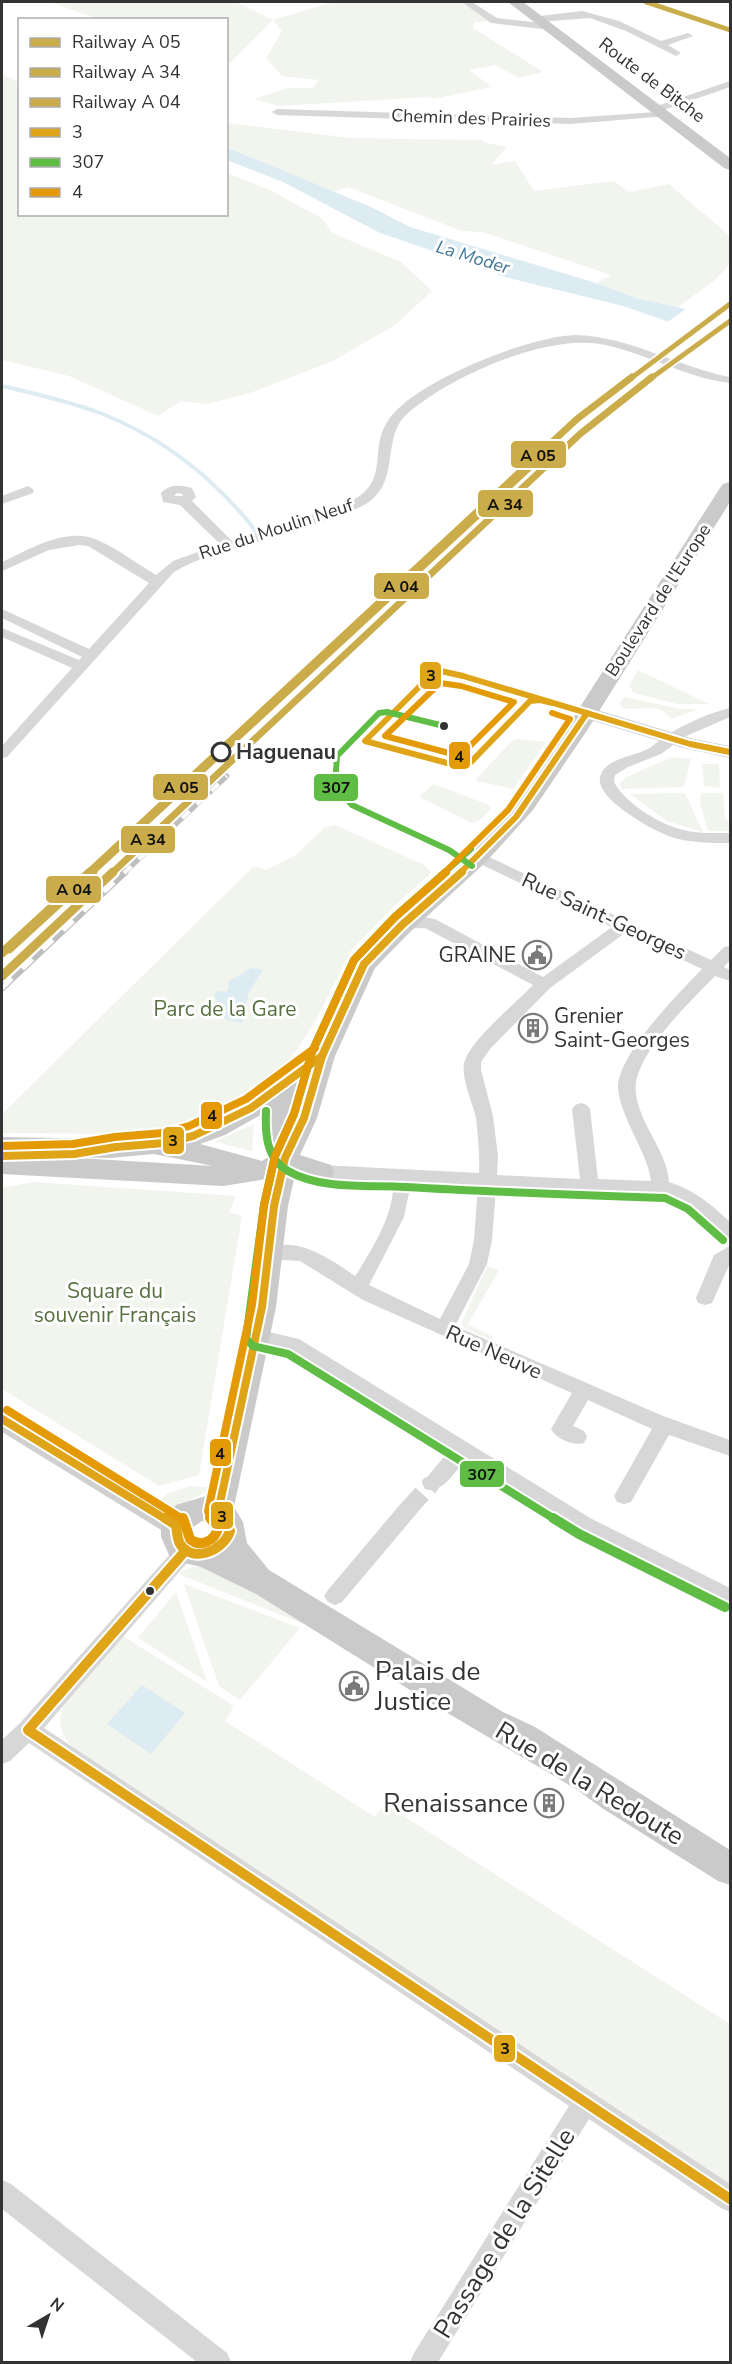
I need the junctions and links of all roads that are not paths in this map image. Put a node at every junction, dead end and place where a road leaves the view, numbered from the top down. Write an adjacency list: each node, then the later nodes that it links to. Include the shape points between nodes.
1 (467, 2): 4 (street, via 496,22)
2 (515, 2): 4 (main road, Route de Bitche)
3 (638, 17): 5 (street)
4 (545, 23): 5 (street, via 583,14); 11 (main road, Route de Bitche)
5 (616, 25): 7 (street)
6 (687, 36): 7 (street)
7 (662, 44): 8 (street)
8 (676, 53)
9 (730, 84): 11 (street, Chemin des Prairies)
10 (277, 112): 11 (street, Chemin des Prairies, via 564,121)
11 (661, 112): 12 (main road, Route de Bitche)
12 (730, 165)
13 (730, 380): 18 (street, Rue du Moulin Neuf, via 606,341 570,338 540,343 458,377 403,410 395,419 384,447 382,480 364,499 348,508)
14 (730, 488): 26 (main road, Boulevard de l'Europe)
15 (28, 490): 16 (street)
16 (2, 500)
17 (184, 501): 18 (street)
18 (229, 545): 20 (street, Rue du Moulin Neuf, via 180,562)
19 (2, 567): 20 (street, via 61,541 83,540)
20 (156, 581): 24 (street, Rue du Moulin Neuf)
21 (2, 613): 22 (street)
22 (15, 620): 23 (street); 24 (street)
23 (2, 630): 24 (street)
24 (85, 661): 29 (street, Rue du Moulin Neuf)
25 (730, 712): 28 (street)
26 (586, 713): 28 (street); 32 (main road, Boulevard de l'Europe, via 525,805)
27 (730, 724): 28 (street)
28 (681, 741): 30 (street); 31 (street, via 610,772 606,778 608,788 669,831)
29 (3, 751)
30 (730, 752)
31 (730, 838)
32 (478, 857): 33 (main road, Boulevard de l'Europe); 34 (street, Rue Saint-Georges)
33 (402, 925): 38 (street, via 417,921 435,926); 39 (main road, Boulevard de l'Europe, via 364,964)
34 (624, 925): 36 (street, Rue Saint-Georges); 38 (street)
35 (730, 951): 36 (street)
36 (714, 968): 37 (street, Rue Saint-Georges); 53 (street, via 677,1007 629,1074 628,1103)
37 (730, 976)
38 (544, 984): 51 (street, via 473,1061 487,1136)
39 (322, 1056): 40 (main road); 46 (main road, Boulevard de l'Europe, via 304,1118)
40 (286, 1086): 43 (main road, via 215,1128); 46 (main road, via 274,1129)
41 (581, 1109): 52 (street)
42 (2, 1146): 44 (main road)
43 (148, 1146): 44 (main road); 48 (main road, via 220,1157)
44 (116, 1147): 45 (street, via 61,1155)
45 (2, 1156)
46 (285, 1158): 48 (main road); 49 (main road); 54 (main road, Boulevard de l'Europe)
47 (2, 1164): 48 (main road, via 206,1176)
48 (259, 1172): 54 (main road, via 272,1188)
49 (321, 1172): 50 (street)
50 (402, 1176): 51 (street); 58 (street, via 403,1187 392,1225)
51 (489, 1181): 52 (street); 60 (street, via 478,1264)
52 (590, 1186): 53 (street)
53 (663, 1188): 55 (street, via 697,1201)
54 (274, 1206): 57 (main road, Boulevard de l'Europe)
55 (730, 1232)
56 (730, 1253): 59 (street, via 721,1260)
57 (268, 1262): 58 (street, Rue Neuve, via 277,1253 295,1252 334,1269); 61 (main road, Boulevard de l'Europe)
58 (358, 1288): 60 (street, Rue Neuve)
59 (705, 1298)
60 (444, 1329): 62 (street, Rue Neuve)
61 (256, 1336): 67 (street, via 292,1344); 71 (main road, Boulevard de l'Europe, via 245,1375)
62 (584, 1389): 64 (street, Rue Neuve); 65 (street, via 561,1429)
63 (2, 1419): 72 (street, Rue de la Redoute)
64 (664, 1426): 66 (street, Rue Neuve); 69 (street)
65 (577, 1437)
66 (730, 1448)
67 (462, 1451): 68 (street); 75 (street, via 585,1526)
68 (432, 1483)
69 (624, 1496)
70 (410, 1507): 74 (street)
71 (224, 1524): 72 (main road, via 217,1550); 72 (main road, via 208,1509 185,1514); 73 (main road, Rue de la Redoute, via 239,1556)
72 (188, 1543): 73 (main road, Rue de la Redoute); 76 (street)
73 (267, 1584): 78 (main road, Rue de la Redoute, via 454,1701 569,1766)
74 (335, 1596)
75 (730, 1598)
76 (28, 1730): 77 (street); 79 (street)
77 (2, 1754)
78 (730, 1869)
79 (585, 2103): 81 (street); 83 (street, Passage de la Sitelle)
80 (2, 2193): 82 (street)
81 (730, 2199)
82 (218, 2362)
83 (423, 2362)

